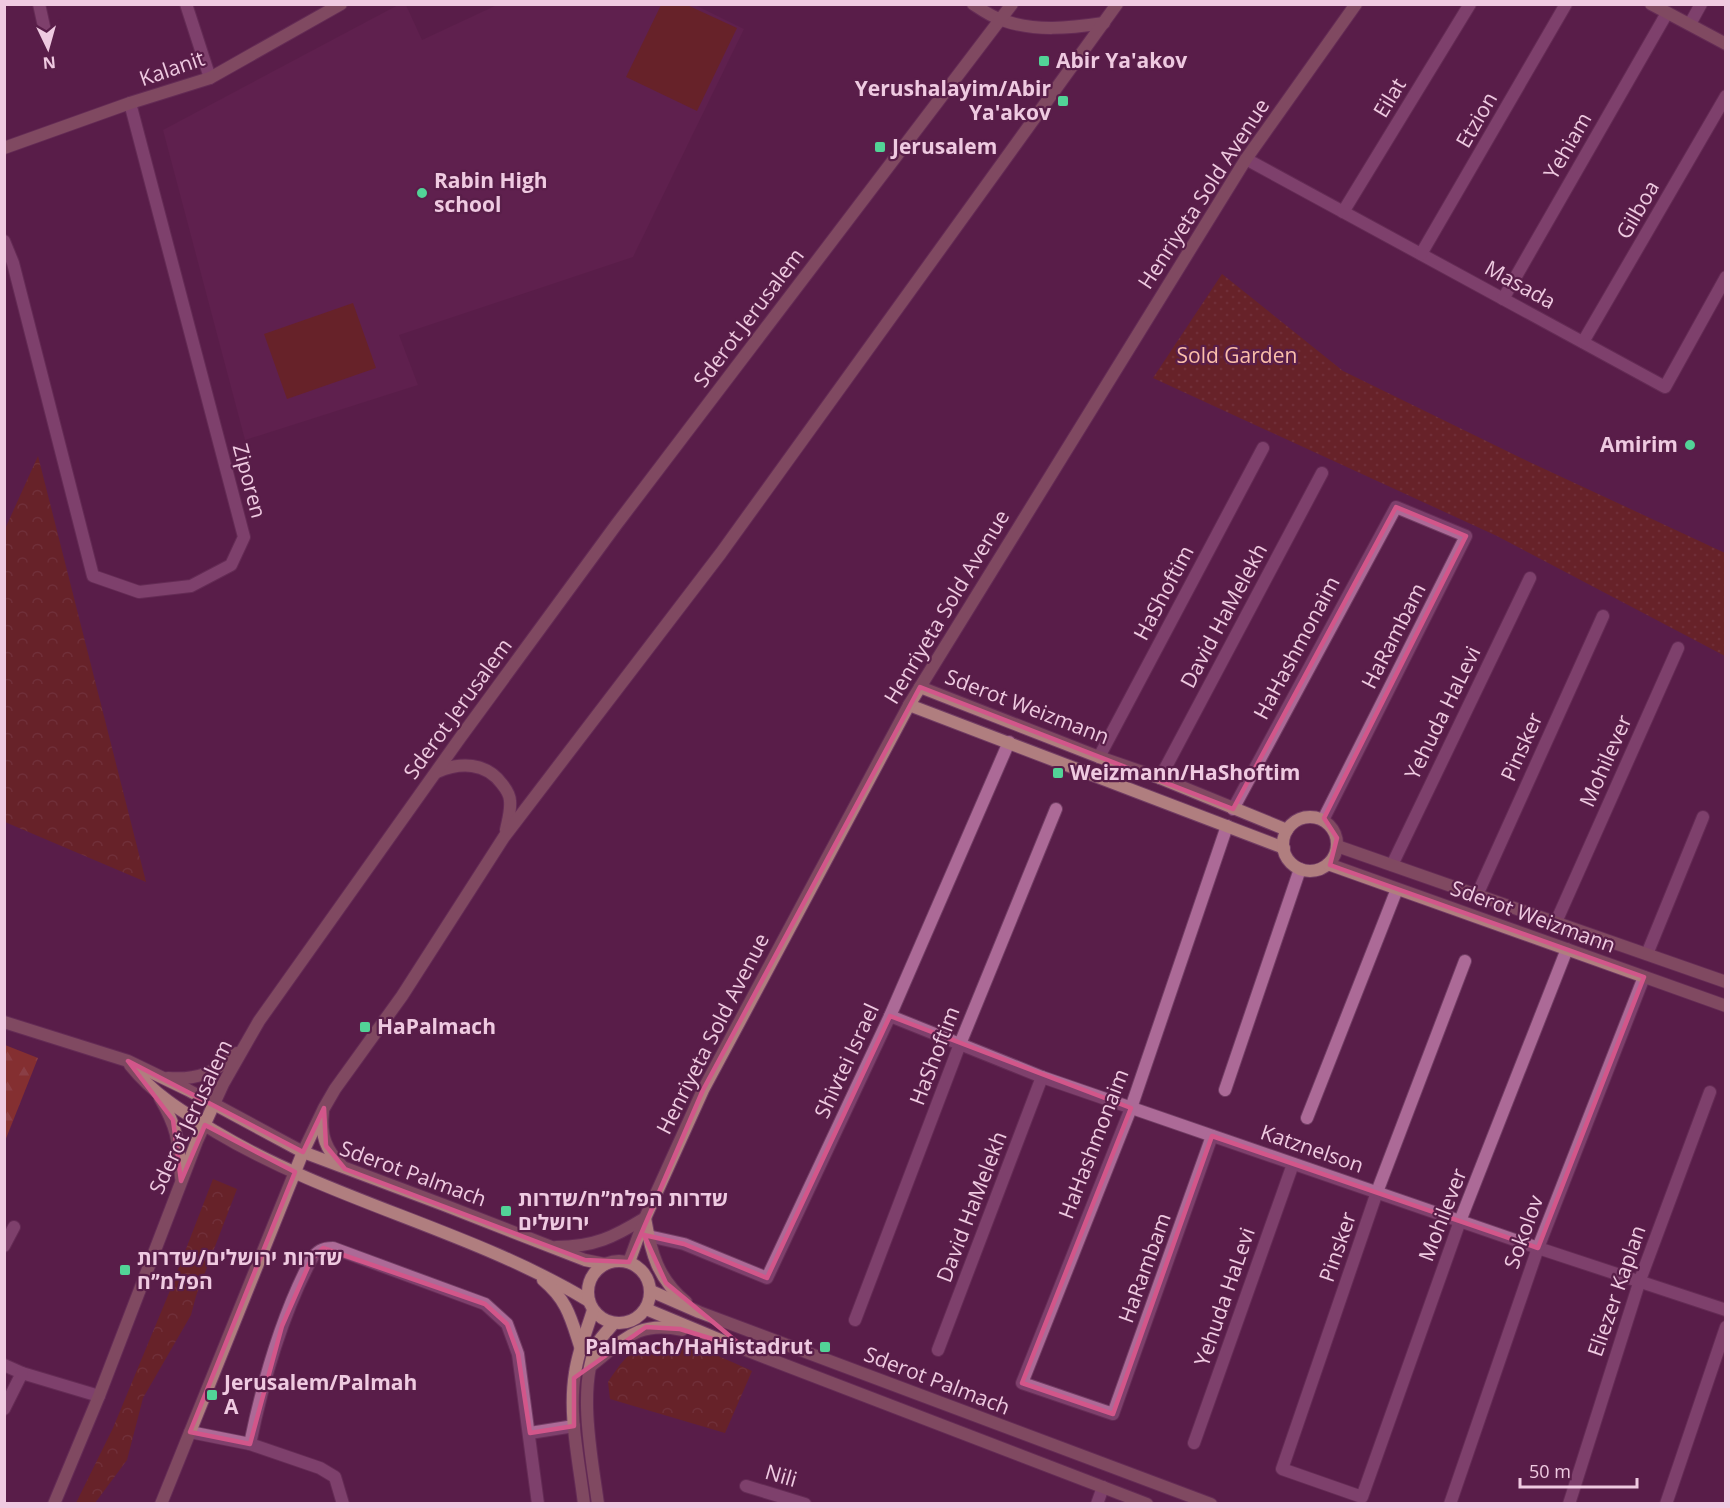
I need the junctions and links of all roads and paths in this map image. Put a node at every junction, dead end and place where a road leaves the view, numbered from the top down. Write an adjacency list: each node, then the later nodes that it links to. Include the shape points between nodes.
1 (39, 4): 16 (street)
2 (186, 4): 18 (street)
3 (341, 4): 18 (street, Kalanit)
4 (973, 4): 13 (street)
5 (1012, 4): 13 (street, Sderot Jerusalem)
6 (1117, 4): 14 (street)
7 (1356, 4): 22 (street, Henriyeta Sold Avenue)
8 (1470, 4): 23 (street, Eilat)
9 (1566, 4): 25 (street, Etzion)
10 (1651, 4): 12 (street)
11 (1701, 4): 15 (street)
12 (1667, 14): 15 (street); 27 (street, Yehiam)
13 (999, 20): 14 (street, via 1043,28); 39 (street, Sderot Jerusalem, via 616,525)
14 (1104, 23): 47 (street, via 721,553)
15 (1690, 24): 17 (street)
16 (47, 40)
17 (1725, 44)
18 (210, 78): 20 (street, Kalanit)
19 (1725, 96): 28 (street, Gilboa)
20 (130, 103): 21 (street, Kalanit); 24 (street, Ziporen, via 244,537 231,565 191,586 139,592 93,576 13,263)
21 (4, 148)
22 (1246, 159): 23 (street, Masada); 35 (street, Henriyeta Sold Avenue)
23 (1343, 212): 25 (street, Masada)
24 (4, 242)
25 (1421, 254): 27 (street, Masada)
26 (1725, 277): 28 (street, Masada, via 1665,387)
27 (1503, 298): 28 (street, Masada)
28 (1583, 342)
29 (1263, 448): 38 (street, HaShoftim)
30 (1322, 473): 40 (street, David HaMelekh)
31 (1396, 507): 42 (street, HaHashmonaim); 44 (street, HaRambam, via 1466,536)
32 (1530, 578): 51 (street, Yehuda HaLevi)
33 (1603, 615): 54 (street, Pinsker)
34 (1678, 648): 55 (street, Mohilever)
35 (920, 687): 36 (street, Henriyeta Sold Avenue); 38 (street, Sderot Weizmann)
36 (909, 705): 37 (street, Sderot Weizmann); 84 (street, Henriyeta Sold Avenue, via 703,1090)
37 (1009, 742): 45 (street, Sderot Weizmann); 62 (street, Shivtei Israel)
38 (1099, 757): 40 (street, Sderot Weizmann)
39 (435, 773): 47 (street, via 467,765 495,776 510,801); 65 (street, Sderot Jerusalem)
40 (1160, 778): 42 (street, Sderot Weizmann)
41 (1056, 809): 64 (street, HaShoftim)
42 (1233, 809): 46 (street, Sderot Weizmann)
43 (1703, 817): 57 (street)
44 (1323, 820): 46 (street, via 1307,817); 48 (street, via 1334,831)
45 (1227, 826): 49 (street, Sderot Weizmann); 74 (street, HaHashmonaim)
46 (1287, 830): 49 (street)
47 (504, 837): 73 (street, via 402,996)
48 (1337, 846): 50 (street); 51 (street, Sderot Weizmann)
49 (1284, 848): 52 (street, via 1287,857)
50 (1328, 864): 52 (street, via 1315,870); 53 (street, Sderot Weizmann)
51 (1392, 865): 54 (street, Sderot Weizmann)
52 (1300, 869): 69 (street)
53 (1397, 889): 56 (street, Sderot Weizmann); 75 (street)
54 (1477, 895): 55 (street, Sderot Weizmann)
55 (1556, 922): 57 (street, Sderot Weizmann)
56 (1567, 949): 59 (street, Sderot Weizmann); 85 (street, Mohilever)
57 (1647, 954): 60 (street, Sderot Weizmann)
58 (1465, 961): 83 (street, Pinsker)
59 (1644, 977): 61 (street, Sderot Weizmann); 90 (street, Sokolov)
60 (1725, 982)
61 (1725, 1006)
62 (890, 1016): 64 (street, Katznelson); 87 (street, Shivtei Israel, via 767,1278 684,1244)
63 (4, 1022): 66 (street, Sderot Palmach)
64 (960, 1044): 67 (street, Katznelson); 100 (street, HaShoftim)
65 (243, 1048): 68 (street, via 209,1073 184,1079); 72 (street, Sderot Jerusalem)
66 (128, 1061): 68 (street, Sderot Palmach); 71 (street)
67 (1042, 1077): 74 (street, Katznelson); 105 (street, David HaMelekh)
68 (161, 1078): 72 (street, Sderot Palmach)
69 (1225, 1090)
70 (1710, 1092): 94 (street, Eliezer Kaplan)
71 (158, 1095): 76 (street, Sderot Palmach); 82 (street, via 178,1135)
72 (215, 1104): 76 (street, Sderot Jerusalem); 78 (street, Sderot Palmach)
73 (324, 1108): 78 (street); 80 (street, via 326,1146)
74 (1131, 1108): 77 (street, Katznelson); 111 (street, HaHashmonaim, via 1022,1383)
75 (1308, 1118)
76 (205, 1125): 81 (street, Sderot Palmach, via 243,1149); 82 (street, Sderot Jerusalem)
77 (1212, 1136): 79 (street, Katznelson); 111 (street, HaRambam)
78 (303, 1152): 80 (street, Sderot Palmach); 81 (street)
79 (1293, 1164): 83 (street, Katznelson); 115 (street, Yehuda HaLevi)
80 (345, 1169): 89 (street, Sderot Palmach)
81 (295, 1173): 93 (street, Sderot Palmach); 113 (street)
82 (181, 1181): 109 (street, Sderot Jerusalem)
83 (1377, 1192): 85 (street, Katznelson); 119 (street, Pinsker, via 1282,1469)
84 (645, 1218): 87 (street); 89 (street, via 599,1242); 91 (street, Henriyeta Sold Avenue)
85 (1460, 1221): 90 (street, Katznelson); 119 (street, Mohilever)
86 (14, 1227): 88 (street)
87 (648, 1236): 99 (street, via 666,1283)
88 (4, 1246)
89 (551, 1247): 92 (street, Sderot Palmach)
90 (1538, 1248): 94 (street, Katznelson); 130 (street, Sokolov)
91 (629, 1262): 92 (street); 95 (street, via 645,1273)
92 (604, 1264): 96 (street, via 592,1276 588,1293)
93 (526, 1266): 96 (street, Sderot Palmach); 104 (street, via 551,1287 569,1310)
94 (1640, 1280): 98 (street, Katznelson); 131 (street, Eliezer Kaplan)
95 (651, 1291): 97 (street); 99 (street, Sderot Palmach)
96 (591, 1305): 101 (street, via 600,1317); 104 (street)
97 (646, 1309): 101 (street, via 637,1319); 103 (street, Sderot Palmach)
98 (1725, 1310)
99 (699, 1312): 129 (street, Sderot Palmach)
100 (855, 1320)
101 (614, 1323): 107 (street, via 599,1342)
102 (1725, 1327): 132 (street)
103 (730, 1344): 107 (street, via 680,1329 646,1327); 118 (street, Sderot Palmach)
104 (581, 1349): 112 (street, via 575,1373)
105 (938, 1350)
106 (4, 1365): 108 (street)
107 (591, 1365): 125 (street, via 587,1402)
108 (22, 1373): 109 (street); 110 (street)
109 (99, 1396): 120 (street, Sderot Jerusalem)
110 (4, 1409)
111 (1113, 1414)
112 (574, 1426): 114 (street); 124 (street)
113 (190, 1432): 116 (street); 121 (street)
114 (530, 1433): 116 (street, via 518,1354 507,1324 485,1304 333,1248 323,1248 311,1260 282,1326); 123 (street)
115 (1194, 1443)
116 (250, 1444): 122 (street, via 320,1468 334,1477)
117 (746, 1486): 126 (street, Nili)
118 (1103, 1487): 127 (street); 128 (street, Sderot Palmach)
119 (1362, 1497)
120 (54, 1503)
121 (161, 1503)
122 (344, 1503)
123 (538, 1503)
124 (584, 1503)
125 (598, 1503)
126 (806, 1503)
127 (1097, 1503)
128 (1147, 1503)
129 (1211, 1503)
130 (1450, 1503)
131 (1569, 1503)
132 (1666, 1503)

